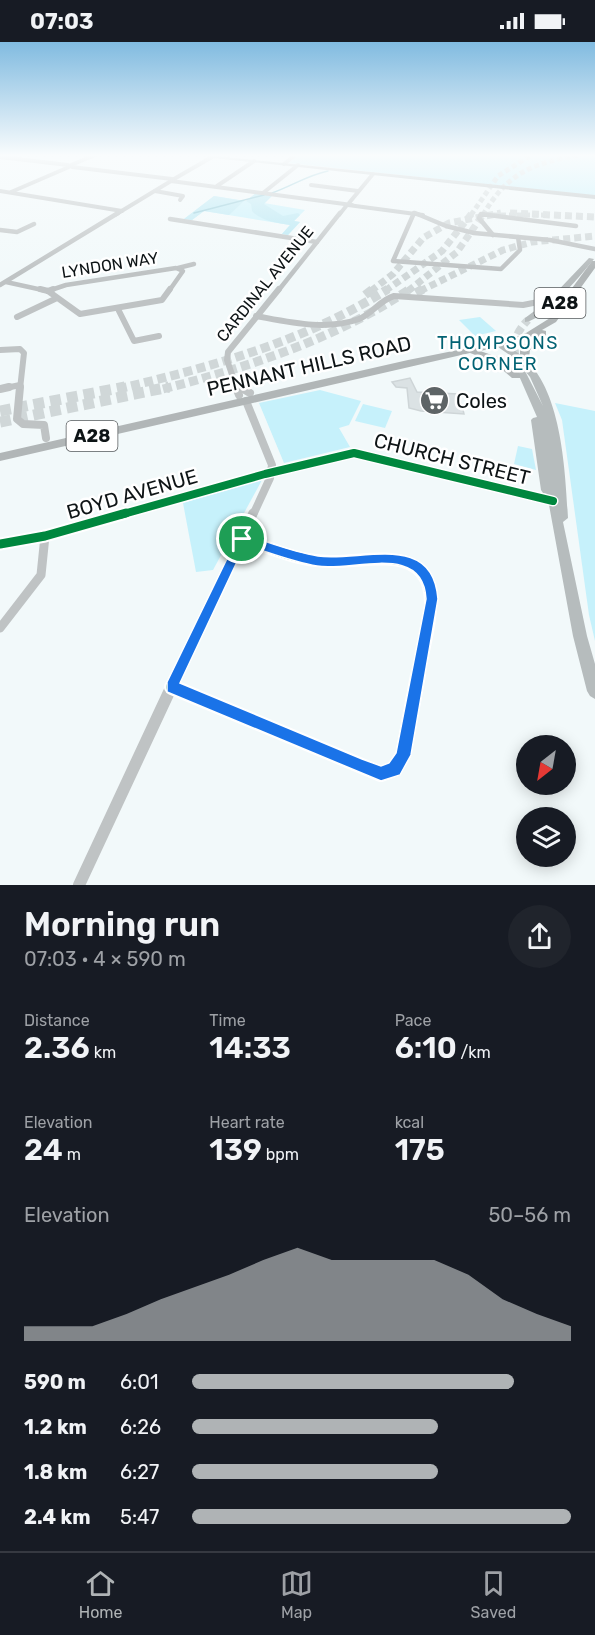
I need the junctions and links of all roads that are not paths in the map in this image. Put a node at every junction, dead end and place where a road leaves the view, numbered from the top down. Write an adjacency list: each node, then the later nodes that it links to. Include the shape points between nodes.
1 (18, 194): 10 (street)
2 (149, 194): 10 (street)
3 (176, 194): 8 (street, via 183,197)
4 (277, 194): 9 (street)
5 (355, 194): 9 (street, CARDINAL AVENUE)
6 (571, 194): 7 (main road)
7 (595, 197)
8 (180, 200)
9 (348, 204): 11 (street); 18 (street, CARDINAL AVENUE)
10 (122, 211): 22 (street)
11 (414, 213): 16 (street, via 446,226); 17 (street, via 391,261 501,269 520,250)
12 (170, 219): 18 (street)
13 (34, 224): 15 (street, via 17,232)
14 (576, 226): 16 (street, via 481,214 479,218)
15 (0, 230)
16 (494, 235): 17 (street)
17 (518, 237): 19 (street, via 558,241)
18 (317, 242): 28 (street, CARDINAL AVENUE)
19 (594, 255): 30 (main road, via 551,303); 31 (highway, A28, via 562,312); 34 (highway, PENNANT HILLS ROAD / A28, via 554,311 516,333)
20 (193, 265): 21 (street, LYNDON WAY)
21 (180, 269): 24 (street, LYNDON WAY); 27 (street, LYNDON WAY, via 162,300)
22 (6, 282): 23 (street); 24 (street, LYNDON WAY)
23 (0, 285)
24 (48, 291): 26 (street, LYNDON WAY)
25 (539, 297): 28 (street, via 538,302 523,305 394,296 384,298 359,319 331,324)
26 (57, 298): 27 (street, LYNDON WAY, via 80,314); 29 (street)
27 (118, 309): 32 (street, via 134,341)
28 (256, 316): 39 (street, CARDINAL AVENUE, via 228,352 227,360)
29 (17, 317)
30 (528, 320)
31 (545, 327): 33 (highway, A28); 36 (highway, via 525,349)
32 (159, 336)
33 (501, 345): 34 (highway); 36 (main road)
34 (472, 348): 36 (highway); 39 (highway, PENNANT HILLS ROAD / A28)
35 (0, 350): 37 (street, via 13,348 24,353)
36 (520, 369): 44 (main road, via 548,436)
37 (20, 385): 38 (street); 40 (street, via 18,422 44,425)
38 (0, 389)
39 (243, 396): 40 (highway, PENNANT HILLS ROAD / A28); 42 (highway, PENNANT HILLS ROAD / A28); 43 (street, CARDINAL AVENUE)
40 (46, 438): 41 (highway, PENNANT HILLS ROAD / A28)
41 (0, 449)
42 (0, 458)
43 (272, 473): 44 (street, CHURCH STREET, via 362,453); 45 (street, BOYD AVENUE); 46 (street)
44 (557, 502): 50 (main road, via 580,636)
45 (45, 536): 47 (street, BOYD AVENUE); 48 (street, via 41,575)
46 (242, 539): 49 (street); 49 (street, via 316,561 402,561 421,568 431,581 432,599 403,755 394,769 381,774)
47 (0, 544)
48 (0, 628)
49 (172, 687): 51 (street)
50 (595, 691)
51 (79, 885)

